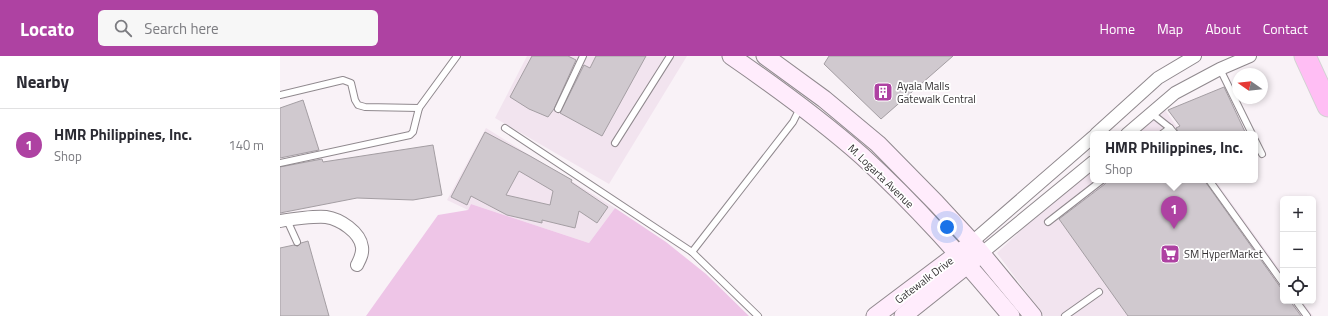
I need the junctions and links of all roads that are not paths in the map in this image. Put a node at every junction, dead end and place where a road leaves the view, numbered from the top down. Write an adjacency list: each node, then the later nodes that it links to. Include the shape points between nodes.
1 (457, 56): 13 (lane)
2 (583, 56): 14 (lane)
3 (670, 56): 26 (lane)
4 (731, 56): 12 (main road, M. Logarta Avenue)
5 (765, 56): 16 (main road, M. Logarta Avenue)
6 (1195, 56): 19 (street, via 1158,78)
7 (1250, 56): 9 (street)
8 (1305, 56): 11 (highway)
9 (1220, 69): 15 (street, via 1175,93); 23 (lane)
10 (280, 95): 13 (lane, via 343,80 351,82 358,105)
11 (1328, 106)
12 (801, 107): 24 (main road, M. Logarta Avenue); 39 (lane, via 793,122)
13 (419, 108): 31 (lane, via 410,135)
14 (558, 110)
15 (1151, 113): 18 (lane); 20 (street)
16 (853, 122): 24 (main road); 38 (main road, M. Logarta Avenue, via 936,203)
17 (505, 128): 39 (lane)
18 (1170, 128): 21 (lane); 22 (lane)
19 (1099, 131)
20 (1130, 131)
21 (1166, 131)
22 (1172, 131)
23 (1251, 131)
24 (839, 136): 40 (main road, M. Logarta Avenue, via 907,200)
25 (1090, 140): 28 (street)
26 (615, 143)
27 (1258, 146): 29 (lane)
28 (1078, 150): 30 (street); 38 (street)
29 (1262, 154)
30 (1090, 161)
31 (280, 163)
32 (1090, 164): 38 (street)
33 (1098, 183): 36 (lane)
34 (1211, 183): 42 (lane)
35 (284, 220): 37 (lane); 41 (street, via 325,217 342,223 359,238 362,256)
36 (1048, 222)
37 (297, 242)
38 (977, 248): 40 (main road, Gatewalk Drive); 49 (main road, M. Logarta Avenue)
39 (692, 252): 45 (lane)
40 (964, 259): 46 (main road, Gatewalk Drive); 47 (main road, Gatewalk Drive); 48 (main road, M. Logarta Avenue)
41 (358, 265)
42 (1280, 279)
43 (1099, 292): 50 (lane)
44 (1298, 304): 51 (lane)
45 (758, 316)
46 (875, 316)
47 (902, 316)
48 (1011, 316)
49 (1033, 316)
50 (1065, 316)
51 (1307, 316)

